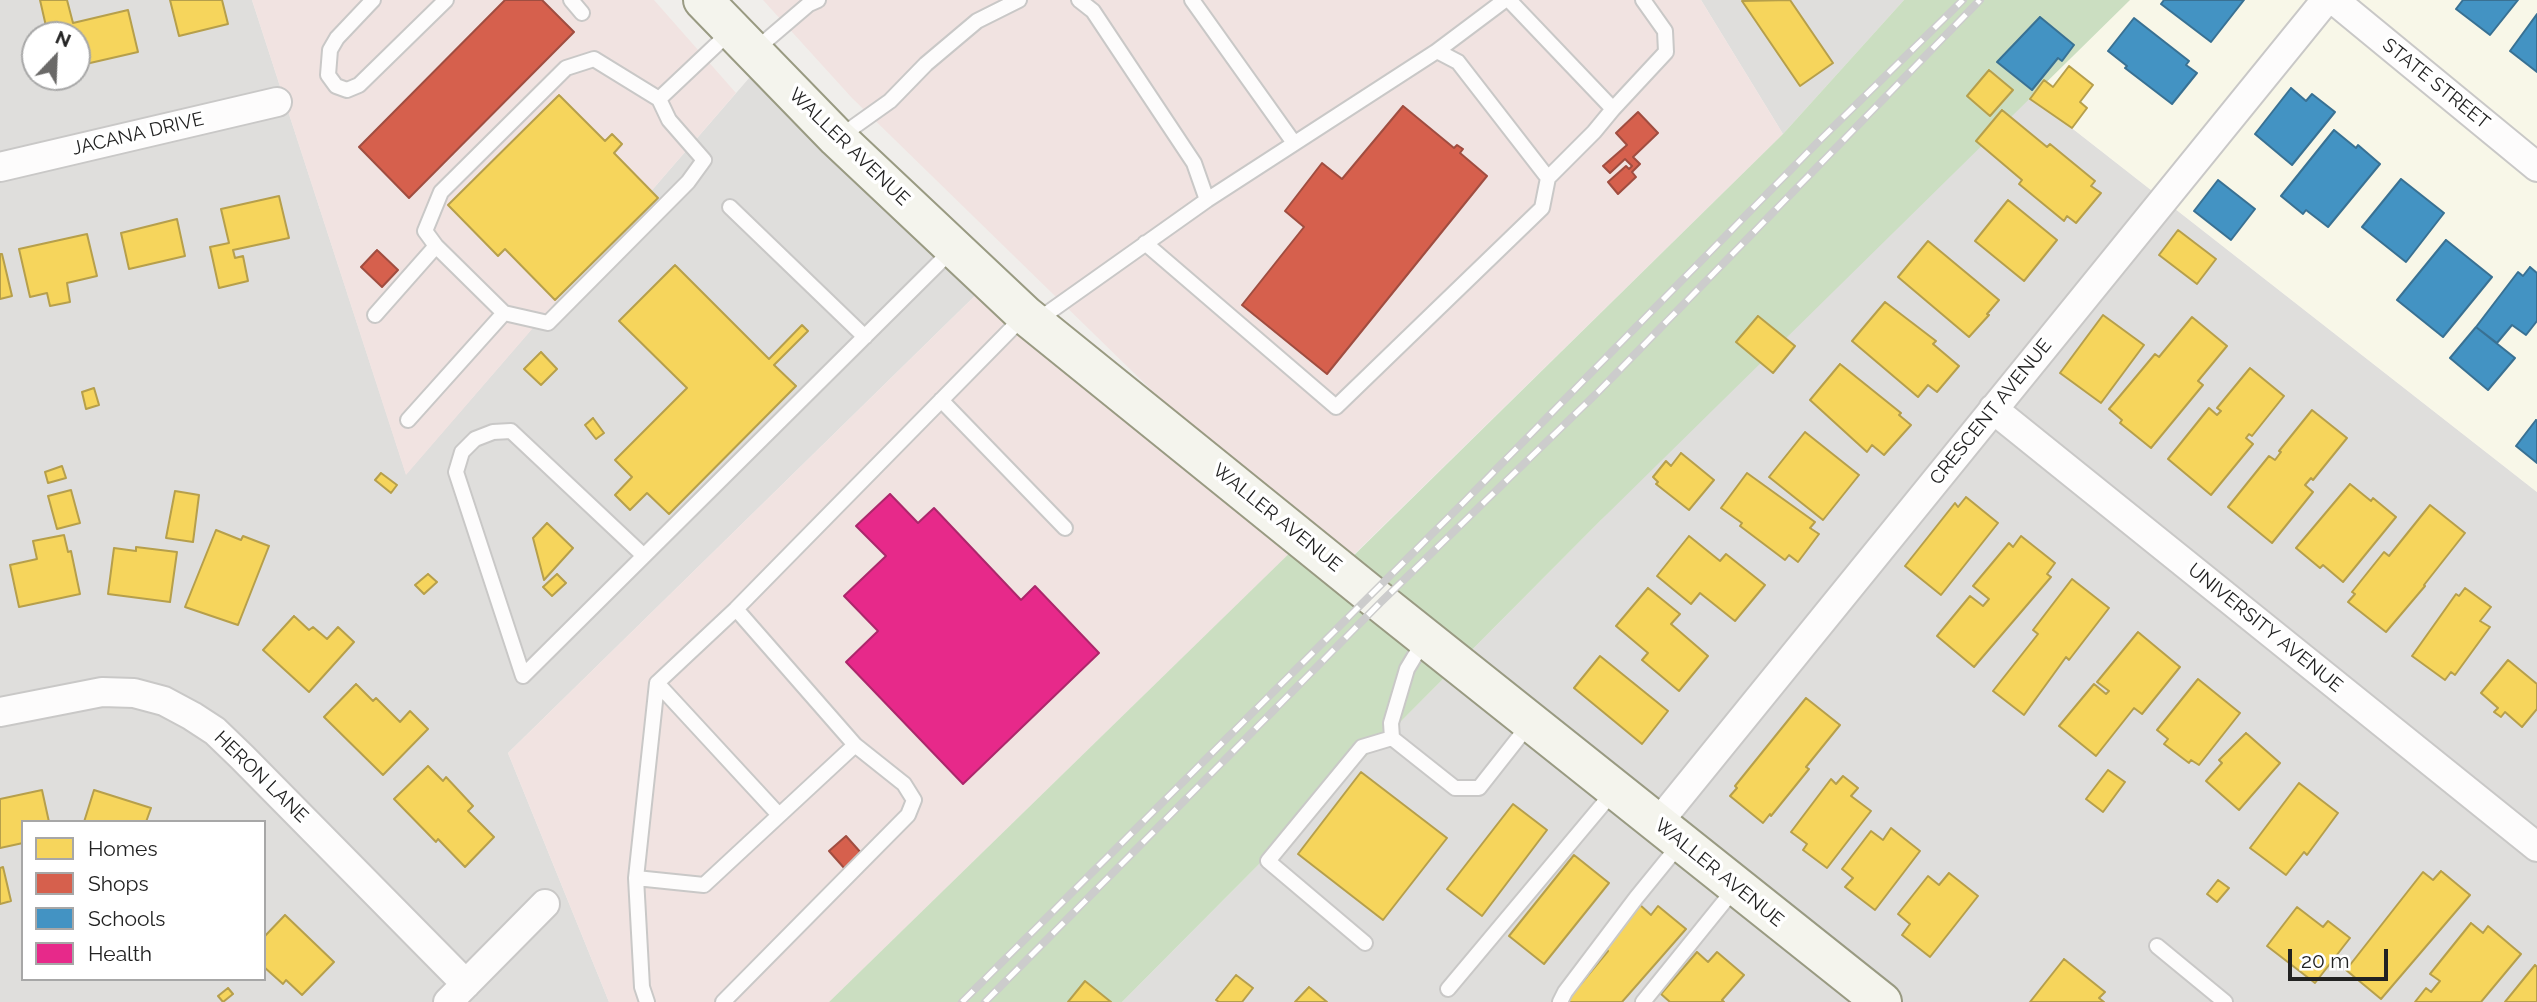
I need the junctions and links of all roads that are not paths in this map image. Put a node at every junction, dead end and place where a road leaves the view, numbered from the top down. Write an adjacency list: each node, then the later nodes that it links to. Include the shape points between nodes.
1 (373, 0): 2 (lane, via 330,50 328,75 336,86 347,90 359,85)
2 (446, 0)
3 (571, 0): 13 (lane)
4 (703, 0): 14 (main road, WALLER AVENUE)
5 (818, 0): 14 (lane)
6 (1019, 0): 19 (lane, via 976,21 890,101)
7 (1079, 0): 24 (lane, via 1093,11 1195,163)
8 (1192, 0): 20 (lane)
9 (1507, 0): 15 (lane); 18 (lane)
10 (1643, 0): 18 (lane, via 1665,31 1665,52)
11 (2326, 0): 34 (street, CRESCENT AVENUE)
12 (2334, 0): 22 (street, STATE STREET)
13 (582, 13)
14 (743, 41): 16 (lane); 19 (main road, WALLER AVENUE)
15 (1437, 51): 20 (lane); 23 (lane, via 1458,62)
16 (659, 99): 27 (lane, via 594,59 566,68 440,192 425,231); 29 (lane, via 669,120 704,160 688,182 548,323)
17 (277, 102): 21 (street, JACANA DRIVE)
18 (1613, 109): 23 (lane)
19 (837, 138): 28 (main road, WALLER AVENUE)
20 (1294, 143): 24 (lane)
21 (0, 167)
22 (2537, 167)
23 (1548, 178): 26 (lane, via 1542,208 1336,407)
24 (1207, 200): 26 (lane)
25 (730, 208): 32 (lane)
26 (1145, 243): 31 (lane)
27 (436, 246): 29 (lane); 30 (lane)
28 (953, 248): 31 (main road, WALLER AVENUE); 32 (lane)
29 (504, 313): 35 (lane)
30 (375, 316)
31 (1030, 319): 33 (lane); 39 (main road, WALLER AVENUE)
32 (865, 337): 37 (lane)
33 (942, 400): 36 (lane); 38 (lane)
34 (1993, 409): 47 (street, CRESCENT AVENUE); 48 (street, UNIVERSITY AVENUE)
35 (408, 420)
36 (1065, 528)
37 (644, 556): 37 (lane, via 523,676 456,472 462,452 475,439 512,431)
38 (736, 609): 40 (lane); 44 (lane)
39 (1425, 638): 42 (main road, WALLER AVENUE); 43 (lane, via 1408,669 1391,723)
40 (657, 682): 46 (lane); 49 (lane)
41 (0, 712): 55 (street, HERON LANE, via 102,692 134,693 192,716 242,757)
42 (1531, 722): 43 (lane, via 1479,788 1455,788); 45 (main road, WALLER AVENUE)
43 (1392, 738): 52 (lane, via 1362,747 1268,861)
44 (855, 745): 46 (lane); 57 (lane, via 904,784 914,800 908,815)
45 (1615, 790): 47 (main road, WALLER AVENUE); 54 (lane)
46 (779, 816): 49 (lane, via 704,885)
47 (1669, 834): 50 (main road, WALLER AVENUE); 58 (lane, via 1657,871)
48 (2537, 847)
49 (636, 878): 56 (lane, via 642,987)
50 (1736, 887): 59 (lane); 60 (main road, WALLER AVENUE)
51 (545, 904): 55 (street)
52 (1366, 943)
53 (2157, 946): 61 (lane)
54 (1448, 989)
55 (457, 993)
56 (647, 1002)
57 (723, 1002)
58 (1560, 1002)
59 (1643, 1002)
60 (1881, 1002)
61 (2225, 1002)

